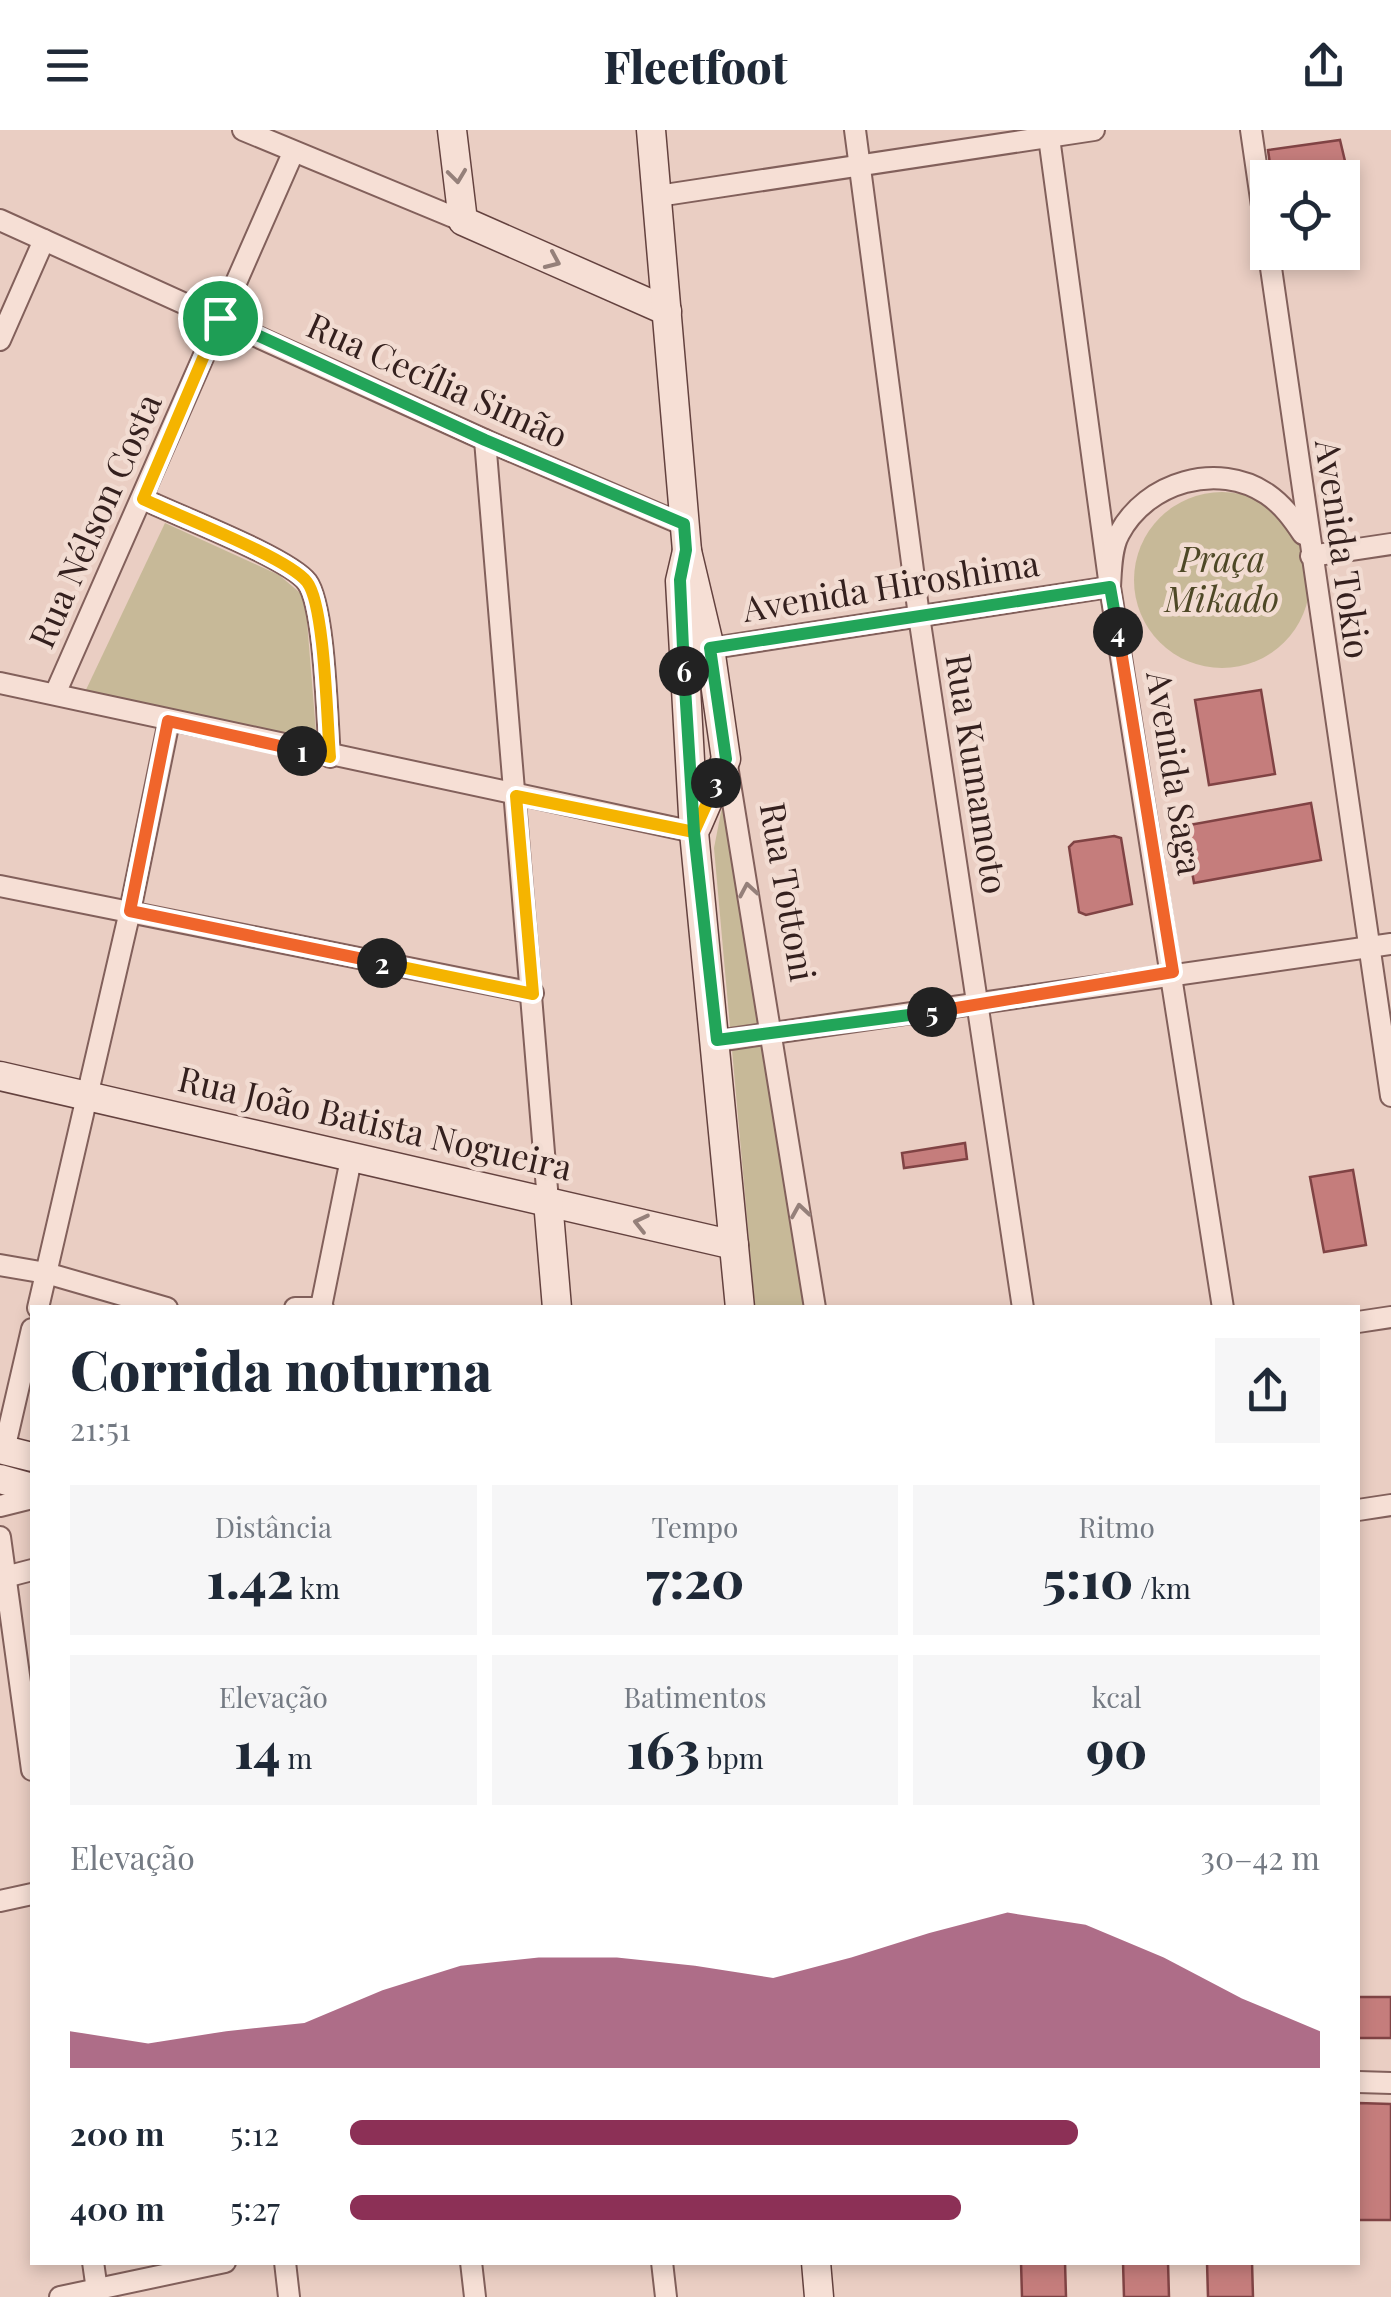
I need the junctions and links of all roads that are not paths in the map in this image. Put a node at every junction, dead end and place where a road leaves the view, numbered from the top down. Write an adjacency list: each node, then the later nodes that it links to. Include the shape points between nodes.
1 (243, 130): 8 (street)
2 (452, 130): 12 (street, one-way to 12)
3 (651, 130): 10 (street, Rua Tottoni)
4 (855, 130): 9 (street, Rua Kumamoto)
5 (1094, 130): 7 (street)
6 (1250, 130): 21 (street, Avenida Tokio)
7 (1048, 133): 9 (street); 22 (street, Avenida Saga)
8 (294, 154): 12 (street); 15 (street, Rua Nélson Costa)
9 (861, 166): 10 (street); 23 (street, Rua Kumamoto)
10 (658, 196): 14 (street, Rua Tottoni)
11 (0, 220): 13 (street, Rua Cecília Simão)
12 (463, 222): 14 (street, one-way to 14)
13 (44, 240): 15 (street, Rua Cecília Simão); 16 (street)
14 (667, 311): 19 (street, Rua Tottoni)
15 (220, 318): 17 (street, Rua Cecília Simão); 18 (street, Rua Nélson Costa)
16 (0, 340)
17 (485, 440): 19 (street, Rua Cecília Simão); 30 (street)
18 (143, 499): 26 (street, Rua Nélson Costa); 28 (street, via 307,581 316,606)
19 (685, 538): 24 (street, Rua Tottoni)
20 (1391, 544): 21 (street)
21 (1309, 547): 22 (street, via 1293,517 1266,493 1232,480 1187,482 1139,506 1118,536); 35 (street, Avenida Tokio)
22 (1110, 587): 23 (street, Avenida Hiroshima); 36 (street, Avenida Saga)
23 (919, 616): 24 (street, Avenida Hiroshima); 38 (street, Rua Kumamoto)
24 (696, 650): 29 (street, Rua Tottoni); 31 (street, Rua Tottoni)
25 (0, 684): 26 (street)
26 (54, 694): 27 (street)
27 (168, 721): 28 (street); 33 (street)
28 (330, 757): 30 (street)
29 (726, 759): 31 (street); 39 (street, Rua Tottoni, one-way to 29)
30 (516, 796): 31 (street); 37 (street)
31 (694, 832): 40 (street, Rua Tottoni)
32 (0, 886): 33 (street)
33 (130, 911): 37 (street); 43 (street)
34 (1391, 944): 35 (street)
35 (1367, 947): 36 (street); 42 (street, Avenida Tokio)
36 (1173, 972): 38 (street); 56 (street, Avenida Saga)
37 (533, 994): 45 (street)
38 (979, 1004): 39 (street); 55 (street, Rua Kumamoto)
39 (772, 1036): 40 (street); 54 (street, Rua Tottoni, one-way to 39)
40 (717, 1040): 46 (street, Rua Tottoni)
41 (0, 1076): 43 (street, Rua João Batista Nogueira)
42 (1391, 1096)
43 (86, 1097): 44 (street, Rua João Batista Nogueira); 48 (street)
44 (352, 1160): 45 (street, Rua João Batista Nogueira); 51 (street)
45 (548, 1201): 46 (street, Rua João Batista Nogueira, one-way to 45); 52 (street)
46 (734, 1246): 53 (street, Rua Tottoni)
47 (0, 1265): 48 (street)
48 (46, 1273): 49 (street); 50 (street)
49 (39, 1305)
50 (157, 1305)
51 (322, 1305)
52 (558, 1305)
53 (740, 1305)
54 (815, 1305)
55 (1023, 1305)
56 (1222, 1305)
57 (1391, 1317): 58 (street)
58 (1360, 1322)
59 (30, 1336): 60 (street)
60 (2, 1449): 61 (street)
61 (30, 1456)
62 (0, 1479): 63 (street)
63 (30, 1487)
64 (30, 1498): 66 (street)
65 (1391, 1505): 67 (street)
66 (0, 1506)
67 (1360, 1510)
68 (0, 1536): 70 (street)
69 (30, 1571): 70 (street)
70 (9, 1576): 71 (street)
71 (30, 1753)
72 (30, 1894): 73 (street)
73 (0, 1901)
74 (1360, 2082): 75 (street)
75 (1391, 2083)
76 (94, 2265): 82 (street)
77 (213, 2265): 82 (street)
78 (284, 2265): 84 (street)
79 (470, 2265): 85 (street)
80 (662, 2265): 86 (street)
81 (816, 2265): 87 (street)
82 (97, 2294): 83 (street)
83 (60, 2297)
84 (289, 2297)
85 (475, 2297)
86 (666, 2297)
87 (819, 2297)

